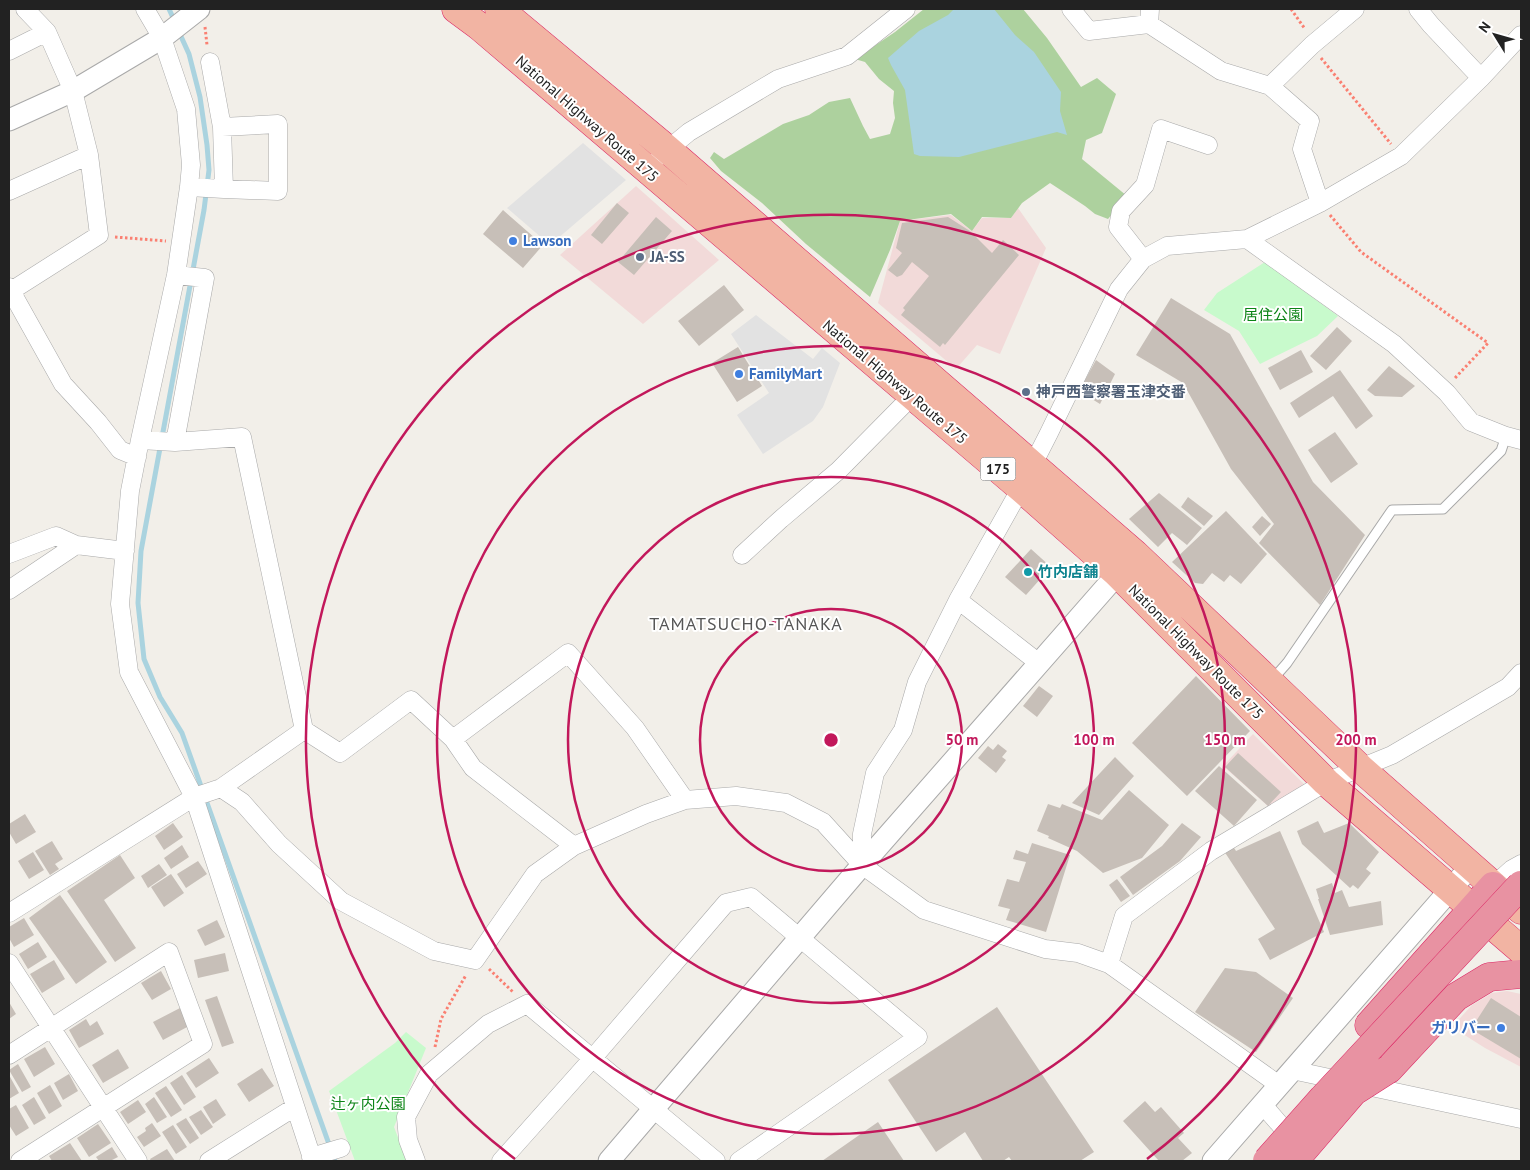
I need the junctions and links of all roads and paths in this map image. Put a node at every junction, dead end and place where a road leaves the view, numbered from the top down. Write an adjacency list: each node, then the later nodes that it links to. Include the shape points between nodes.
1 (25, 9): 12 (street)
2 (145, 9): 14 (street)
3 (456, 9): 27 (highway, National Highway Route 175 / 175, via 480,26)
4 (499, 9): 24 (highway, National Highway Route 175 / 175)
5 (1071, 9): 10 (street, via 1089,31)
6 (1291, 9): 15 (path)
7 (1355, 9): 15 (street)
8 (1418, 9): 18 (street)
9 (900, 11): 24 (street, via 847,56 778,79 689,132)
10 (1150, 16): 19 (street, via 1221,71)
11 (202, 18): 14 (street); 17 (path)
12 (47, 32): 16 (street); 20 (street)
13 (1521, 35): 18 (street)
14 (162, 38): 20 (street); 28 (street, via 186,109)
15 (1312, 45): 19 (street); 26 (path)
16 (9, 51)
17 (210, 62): 22 (street)
18 (1481, 78): 26 (street)
19 (1270, 86): 31 (street, via 1310,121 1302,149)
20 (74, 90): 21 (street); 25 (street)
21 (9, 120)
22 (222, 127): 29 (street); 29 (street, via 278,124 278,191)
23 (1208, 145): 35 (street, via 1161,129 1146,185 1122,211 1118,227)
24 (667, 149): 27 (street); 43 (highway, National Highway Route 175 / 175)
25 (89, 155): 30 (street); 32 (street)
26 (1401, 156): 31 (street)
27 (645, 169): 39 (highway, National Highway Route 175 / 175)
28 (189, 187): 29 (street); 34 (street)
29 (224, 189)
30 (9, 191)
31 (1320, 203): 33 (street); 38 (path, via 1361,252 1488,343 1454,378)
32 (99, 235): 34 (path); 37 (street)
33 (1247, 239): 35 (street, via 1167,246); 38 (street, via 1394,344)
34 (181, 242): 36 (street)
35 (1143, 258): 43 (street, via 1119,289)
36 (176, 275): 41 (street, via 205,278); 42 (street)
37 (10, 289): 42 (street, via 63,384 120,450)
38 (1447, 392): 40 (street, via 1471,422)
39 (912, 396): 43 (highway, National Highway Route 175 / 175); 47 (street, via 839,470)
40 (1514, 438): 53 (lane, via 1443,509 1392,510 1287,663)
41 (176, 442): 42 (street); 54 (street, via 242,436)
42 (138, 449): 45 (street, via 130,491)
43 (1026, 476): 48 (highway, National Highway Route 175 / 175); 50 (street)
44 (76, 545): 45 (street); 46 (street, via 56,536); 49 (street)
45 (125, 551): 59 (street, via 120,604 129,672)
46 (9, 554)
47 (742, 555)
48 (1126, 564): 51 (street); 53 (highway, National Highway Route 175 / 175); 57 (highway, National Highway Route 175 / 175)
49 (9, 590)
50 (958, 600): 51 (street); 63 (street, via 917,682 903,730 875,773 862,834)
51 (1039, 663): 63 (street)
52 (1521, 673): 56 (street, via 1508,686 1459,716 1392,755)
53 (1270, 681): 56 (highway, National Highway Route 175 / 175)
54 (304, 730): 55 (street, via 340,753 411,700); 58 (street)
55 (453, 739): 60 (street, via 568,653 635,728); 61 (street, via 473,768)
56 (1360, 768): 57 (street); 64 (highway, National Highway Route 175 / 175)
57 (1326, 782): 67 (highway, National Highway Route 175 / 175); 76 (street, via 1211,851 1124,916)
58 (221, 788): 59 (street); 74 (street, via 242,802 279,844 341,901 434,951)
59 (194, 797): 71 (street); 87 (street)
60 (685, 800): 61 (street); 63 (street, via 736,796 786,803 823,822)
61 (574, 846): 74 (street, via 535,874)
62 (1521, 864): 66 (street)
63 (862, 865): 72 (street); 76 (street, via 924,910 1045,949 1078,953)
64 (1471, 866): 66 (highway, National Highway Route 175 / 175); 67 (street)
65 (1521, 885): 85 (highway, bridge)
66 (1493, 886): 69 (highway); 70 (highway, National Highway Route 175 / 175)
67 (1452, 889): 69 (highway, National Highway Route 175 / 175); 83 (street)
68 (1521, 905): 84 (highway, bridge)
69 (1474, 908): 73 (highway, National Highway Route 175 / 175); 85 (highway, bridge, via 1369,1026)
70 (1521, 910)
71 (9, 914)
72 (800, 937): 81 (street, via 751,898 726,903); 89 (street); 100 (street, via 918,1037)
73 (1521, 950)
74 (475, 960): 78 (path); 82 (path, via 441,1019)
75 (9, 963): 79 (street)
76 (1109, 964): 83 (street)
77 (1521, 974): 84 (highway, bridge, via 1489,977 1456,998 1389,1069)
78 (527, 1004): 81 (street); 82 (street, via 488,1024)
79 (51, 1028): 80 (street); 88 (street); 88 (street, via 169,952 203,1044)
80 (9, 1055)
81 (592, 1059): 89 (street); 97 (street)
82 (428, 1074): 96 (street, via 406,1117 408,1140)
83 (1286, 1078): 86 (street); 90 (street)
84 (1353, 1092): 103 (highway, bridge)
85 (1323, 1098): 102 (highway, bridge)
86 (1263, 1105): 101 (street); 104 (street, via 1299,1145)
87 (295, 1107): 92 (street); 95 (street)
88 (103, 1108): 93 (street); 94 (street)
89 (654, 1108): 98 (street); 99 (street)
90 (1521, 1119)
91 (341, 1148): 92 (street)
92 (312, 1159)
93 (20, 1161)
94 (138, 1161)
95 (209, 1161)
96 (416, 1161)
97 (501, 1161)
98 (608, 1161)
99 (716, 1161)
100 (739, 1161)
101 (1213, 1161)
102 (1266, 1161)
103 (1294, 1161)
104 (1307, 1161)

